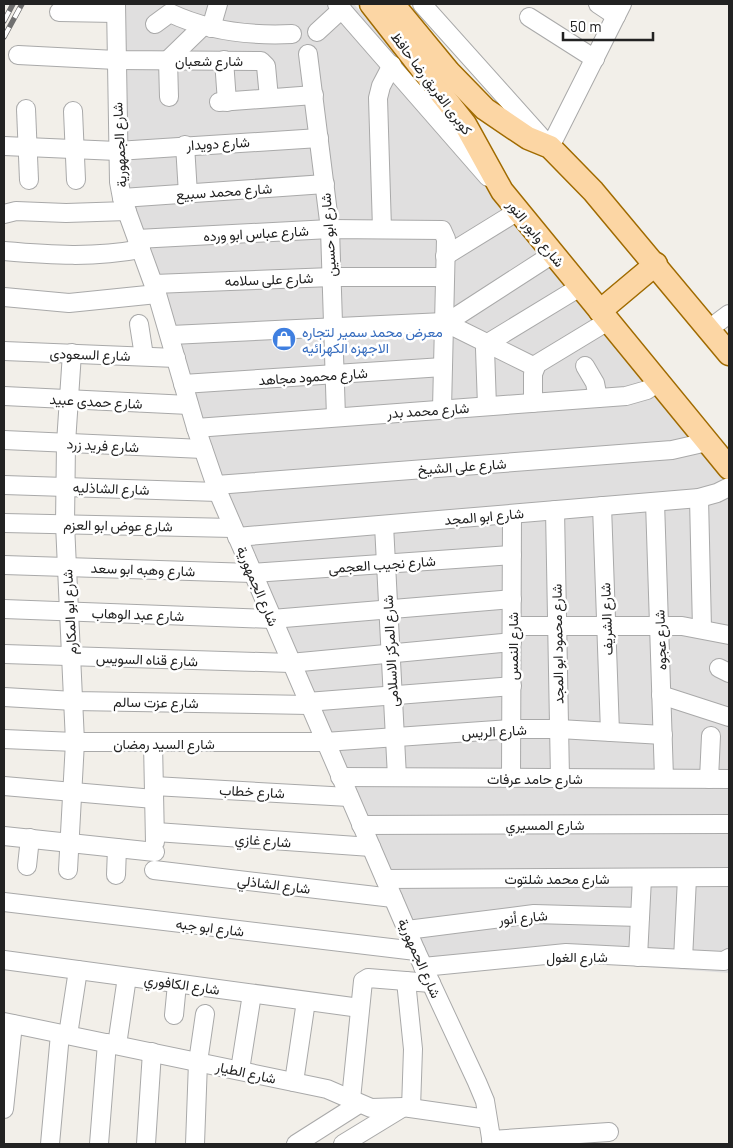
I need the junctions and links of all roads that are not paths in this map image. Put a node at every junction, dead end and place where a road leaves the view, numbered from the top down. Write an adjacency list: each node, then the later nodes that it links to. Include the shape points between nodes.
1 (218, 4): 12 (street)
2 (371, 4): 37 (main road, كوبرى الفريق رضا حافظ, via 465,124)
3 (393, 4): 31 (main road, كوبرى الفريق رضا حافظ, via 484,109 528,138)
4 (598, 4): 8 (street)
5 (340, 6): 13 (street); 21 (street, شارع وابور النور)
6 (430, 7): 31 (street)
7 (116, 9): 9 (street); 18 (street, شارع الجمهورية)
8 (619, 10): 17 (street)
9 (59, 12)
10 (529, 17): 17 (street)
11 (155, 24): 12 (street, via 170,13)
12 (207, 27): 14 (street, via 251,34); 19 (street)
13 (317, 32)
14 (292, 34)
15 (308, 54): 22 (street, شارع ابو حسين)
16 (18, 55): 18 (street, شارع شعبان)
17 (595, 59): 31 (street)
18 (116, 60): 19 (street, شارع شعبان); 33 (street, شارع الجمهورية)
19 (168, 60): 20 (street, شارع شعبان); 23 (street)
20 (224, 60): 24 (street, شارع شعبان, via 263,62); 24 (street, via 223,102)
21 (392, 66): 37 (street, شارع وابور النور); 43 (street, via 378,98)
22 (314, 95): 24 (street); 27 (street, شارع ابو حسين)
23 (169, 97)
24 (269, 98)
25 (26, 109): 30 (street)
26 (73, 111): 32 (street)
27 (319, 138): 28 (street, شارع دويدار); 36 (street, شارع ابو حسين)
28 (185, 145): 33 (street, شارع دويدار); 38 (street)
29 (4, 146): 30 (street, شارع دويدار)
30 (27, 147): 32 (street, شارع دويدار); 34 (street)
31 (550, 147): 48 (main road)
32 (75, 149): 33 (street, شارع دويدار); 35 (street)
33 (117, 151): 39 (street, شارع الجمهورية)
34 (29, 180)
35 (76, 180)
36 (325, 184): 38 (street, شارع محمد سبيع); 42 (street, شارع ابو حسين)
37 (502, 191): 40 (main road, شارع وابور النور)
38 (188, 194): 39 (street, شارع محمد سبيع)
39 (125, 204): 41 (street, شارع محمد سبيع, via 66,213 16,211); 44 (street, شارع الجمهورية)
40 (518, 211): 46 (main road, شارع وابور النور); 47 (street)
41 (4, 214)
42 (330, 229): 43 (street, شارع عباس ابو ورده); 44 (street, شارع عباس ابو ورده); 50 (street, شارع ابو حسين)
43 (382, 229): 47 (street, شارع عباس ابو ورده, via 442,230 446,236)
44 (139, 244): 45 (street, شارع عباس ابو ورده, via 117,254 75,256); 52 (street, شارع الجمهورية)
45 (4, 251)
46 (553, 254): 51 (main road, شارع وابور النور); 56 (street)
47 (445, 256): 49 (street)
48 (656, 264): 55 (main road); 59 (main road)
49 (445, 276): 50 (street, شارع على سلامه); 56 (street)
50 (332, 277): 52 (street, شارع على سلامه); 58 (street, شارع ابو حسين)
51 (580, 287): 55 (main road, شارع وابور النور); 61 (street)
52 (156, 289): 53 (street, شارع على سلامه, via 69,303); 60 (street, شارع الجمهورية)
53 (4, 297)
54 (729, 314): 59 (street)
55 (604, 316): 69 (street); 71 (main road, شارع وابور النور)
56 (444, 322): 58 (street); 61 (street); 68 (street)
57 (139, 324): 65 (street)
58 (333, 327): 60 (street); 70 (street, شارع ابو حسين)
59 (709, 329): 64 (main road)
60 (171, 335): 66 (street, شارع الجمهورية)
61 (488, 343): 69 (street); 78 (street, via 485,349)
62 (4, 351): 63 (street, شارع السعودى)
63 (72, 353): 65 (street, شارع السعودى); 75 (street, شارع ابو المكارم)
64 (729, 354)
65 (144, 356): 66 (street, شارع السعودى)
66 (176, 358): 72 (street, شارع الجمهورية)
67 (586, 366): 74 (street)
68 (443, 367): 70 (street, شارع محمود مجاهد); 79 (street)
69 (535, 367): 76 (street)
70 (334, 374): 72 (street, شارع محمود مجاهد); 80 (street, شارع ابو حسين)
71 (658, 382): 74 (street, شارع محمد بدر, via 633,395); 83 (main road, شارع وابور النور)
72 (183, 384): 77 (street, شارع الجمهورية)
73 (4, 396): 75 (street, شارع حمدى عبيد)
74 (598, 398): 76 (street, شارع محمد بدر)
75 (68, 400): 77 (street, شارع حمدى عبيد); 84 (street, شارع ابو المكارم)
76 (533, 402): 78 (street, شارع محمد بدر)
77 (189, 405): 81 (street, شارع الجمهورية)
78 (488, 406): 79 (street, شارع محمد بدر)
79 (442, 409): 80 (street, شارع محمد بدر)
80 (336, 417): 81 (street, شارع محمد بدر)
81 (196, 428): 85 (street, شارع الجمهورية)
82 (4, 440): 84 (street, شارع فريد زرد)
83 (707, 442): 86 (main road, شارع وابور النور); 90 (street, شارع على الشيخ, via 672,450)
84 (66, 443): 85 (street, شارع فريد زرد); 88 (street, شارع ابو المكارم)
85 (202, 449): 90 (street, شارع الجمهورية)
86 (729, 468)
87 (4, 485): 88 (street, شارع الشاذليه)
88 (65, 487): 90 (street, شارع الشاذليه); 97 (street, شارع ابو المكارم)
89 (729, 487): 91 (street, شارع ابو المجد)
90 (217, 489): 99 (street, شارع الجمهورية)
91 (699, 498): 92 (street, شارع ابو المجد); 113 (street)
92 (655, 502): 93 (street, شارع ابو المجد); 112 (street, شارع عجوه)
93 (602, 506): 94 (street, شارع ابو المجد); 111 (street, شارع الشريف)
94 (555, 510): 95 (street, شارع ابو المجد); 110 (street, شارع محمود ابو المجد)
95 (512, 514): 98 (street, شارع ابو المجد); 100 (street, شارع النمس)
96 (4, 523): 97 (street, شارع عوض ابو العزم)
97 (66, 524): 99 (street, شارع عوض ابو العزم); 103 (street, شارع ابو المكارم)
98 (384, 525): 99 (street, شارع ابو المجد); 101 (street, شارع المركز الاسلامى)
99 (235, 532): 104 (street, شارع الجمهورية)
100 (512, 555): 101 (street, شارع نجيب العجمى); 105 (street, شارع النمس)
101 (386, 564): 104 (street, شارع نجيب العجمى); 107 (street, شارع المركز الاسلامى)
102 (4, 565): 103 (street, شارع وهبه ابو سعد)
103 (67, 567): 104 (street, شارع وهبه ابو سعد); 108 (street, شارع ابو المكارم)
104 (252, 573): 109 (street, شارع الجمهورية)
105 (512, 599): 107 (street, شارع عبد الوهاب); 115 (street, شارع النمس)
106 (4, 609): 108 (street, شارع عبد الوهاب)
107 (388, 609): 109 (street, شارع عبد الوهاب); 116 (street, شارع المركز الاسلامى)
108 (69, 612): 109 (street, شارع عبد الوهاب); 118 (street, شارع ابو المكارم)
109 (272, 620): 119 (street, شارع الجمهورية)
110 (557, 626): 111 (street, شارع قناه السويس); 115 (street, شارع قناه السويس); 128 (street, شارع محمود ابو المجد)
111 (606, 626): 112 (street, شارع قناه السويس); 129 (street, شارع الشريف)
112 (659, 626): 113 (street, شارع قناه السويس); 122 (street, شارع عجوه)
113 (702, 628): 114 (street, شارع قناه السويس)
114 (728, 633)
115 (512, 634): 116 (street, شارع قناه السويس); 120 (street, شارع النمس)
116 (390, 653): 119 (street, شارع قناه السويس); 121 (street, شارع المركز الاسلامى)
117 (4, 654): 118 (street, شارع قناه السويس)
118 (72, 657): 119 (street, شارع قناه السويس); 124 (street, شارع ابو المكارم)
119 (290, 663): 125 (street, شارع الجمهورية)
120 (512, 686): 121 (street, شارع عزت سالم); 127 (street, شارع النمس)
121 (393, 695): 125 (street, شارع عزت سالم); 132 (street, شارع المركز الاسلامى)
122 (662, 695): 126 (street); 130 (street, شارع عجوه)
123 (4, 697): 124 (street, شارع عزت سالم)
124 (74, 701): 125 (street, شارع عزت سالم); 134 (street, شارع ابو المكارم)
125 (308, 703): 135 (street, شارع الجمهورية)
126 (729, 717)
127 (512, 729): 128 (street, شارع الريس); 132 (street, شارع الريس); 139 (street, شارع النمس)
128 (559, 729): 129 (street, شارع الريس); 140 (street, شارع محمود ابو المجد)
129 (610, 732): 130 (street, شارع الريس)
130 (663, 736): 141 (street, شارع عجوه)
131 (711, 736): 142 (street)
132 (395, 738): 135 (street, شارع الريس); 138 (street, شارع المركز الاسلامى)
133 (4, 739): 134 (street, شارع السيد رمضان)
134 (75, 742): 136 (street, شارع السيد رمضان); 145 (street, شارع ابو المكارم)
135 (325, 742): 136 (street, شارع السيد رمضان); 137 (street, شارع الجمهورية)
136 (153, 743): 146 (street)
137 (340, 777): 138 (street, شارع حامد عرفات); 147 (street, شارع الجمهورية)
138 (396, 777): 139 (street, شارع حامد عرفات)
139 (512, 778): 140 (street, شارع حامد عرفات)
140 (560, 778): 141 (street, شارع حامد عرفات)
141 (664, 778): 142 (street, شارع حامد عرفات)
142 (709, 779): 143 (street, شارع حامد عرفات)
143 (729, 779)
144 (4, 786): 145 (street, شارع خطاب)
145 (74, 793): 146 (street, شارع خطاب); 153 (street, شارع ابو المكارم)
146 (154, 793): 147 (street, شارع خطاب); 150 (street)
147 (349, 796): 149 (street, شارع الجمهورية)
148 (729, 824): 149 (street, شارع المسيري)
149 (361, 825): 154 (street, شارع الجمهورية)
150 (156, 832): 154 (street, شارع غازي); 156 (street)
151 (4, 836): 152 (street)
152 (30, 838): 153 (street); 157 (street)
153 (70, 842): 155 (street); 158 (street, شارع ابو المكارم)
154 (371, 847): 163 (street, شارع الجمهورية)
155 (118, 848): 156 (street); 159 (street)
156 (155, 852): 164 (street, شارع الشاذلي, via 154,874)
157 (27, 866)
158 (68, 870)
159 (116, 875)
160 (729, 877): 162 (street, شارع محمد شلتوت)
161 (642, 878): 162 (street, شارع محمد شلتوت); 163 (street, شارع محمد شلتوت); 166 (street)
162 (687, 878): 170 (street)
163 (385, 879): 164 (street, شارع الجمهورية)
164 (393, 898): 167 (street, شارع الجمهورية)
165 (4, 902): 172 (street, شارع ابو جبه)
166 (640, 917): 167 (street, شارع أنور, via 534,914); 168 (street)
167 (407, 930): 172 (street, شارع الجمهورية)
168 (638, 957): 170 (street, شارع الغول); 172 (street, شارع الغول, via 555,954)
169 (729, 958): 170 (street, شارع الغول, via 726,961)
170 (683, 959)
171 (4, 960): 173 (street, شارع الكافوري)
172 (423, 967): 175 (street); 192 (street, شارع الجمهورية, via 477,1082)
173 (78, 970): 174 (street, شارع الكافوري); 183 (street)
174 (128, 977): 176 (street, شارع الكافوري); 184 (street)
175 (406, 981): 179 (street, via 366,978 362,983); 190 (street, via 413,1063)
176 (177, 984): 177 (street, شارع الكافوري); 180 (street)
177 (252, 994): 178 (street, شارع الكافوري); 187 (street)
178 (306, 1001): 179 (street, شارع الكافوري); 188 (street)
179 (360, 1008): 189 (street)
180 (174, 1014)
181 (205, 1014): 186 (street)
182 (8, 1023): 183 (street, شارع الطيار); 191 (street)
183 (64, 1034): 184 (street, شارع الطيار); 195 (street)
184 (112, 1044): 185 (street, شارع الطيار); 196 (street)
185 (152, 1052): 186 (street, شارع الطيار); 197 (street)
186 (198, 1062): 187 (street, شارع الطيار); 198 (street)
187 (240, 1070): 188 (street, شارع الطيار)
188 (294, 1082): 189 (street, شارع الطيار, via 327,1089)
189 (355, 1102): 190 (street, شارع الطيار, via 378,1108); 199 (street)
190 (407, 1108): 192 (street, شارع الطيار); 200 (street)
191 (4, 1110)
192 (487, 1119): 194 (street, شارع الجمهورية)
193 (609, 1132): 194 (street)
194 (491, 1142)
195 (50, 1144)
196 (99, 1144)
197 (146, 1144)
198 (195, 1144)
199 (296, 1144)
200 (343, 1144)

